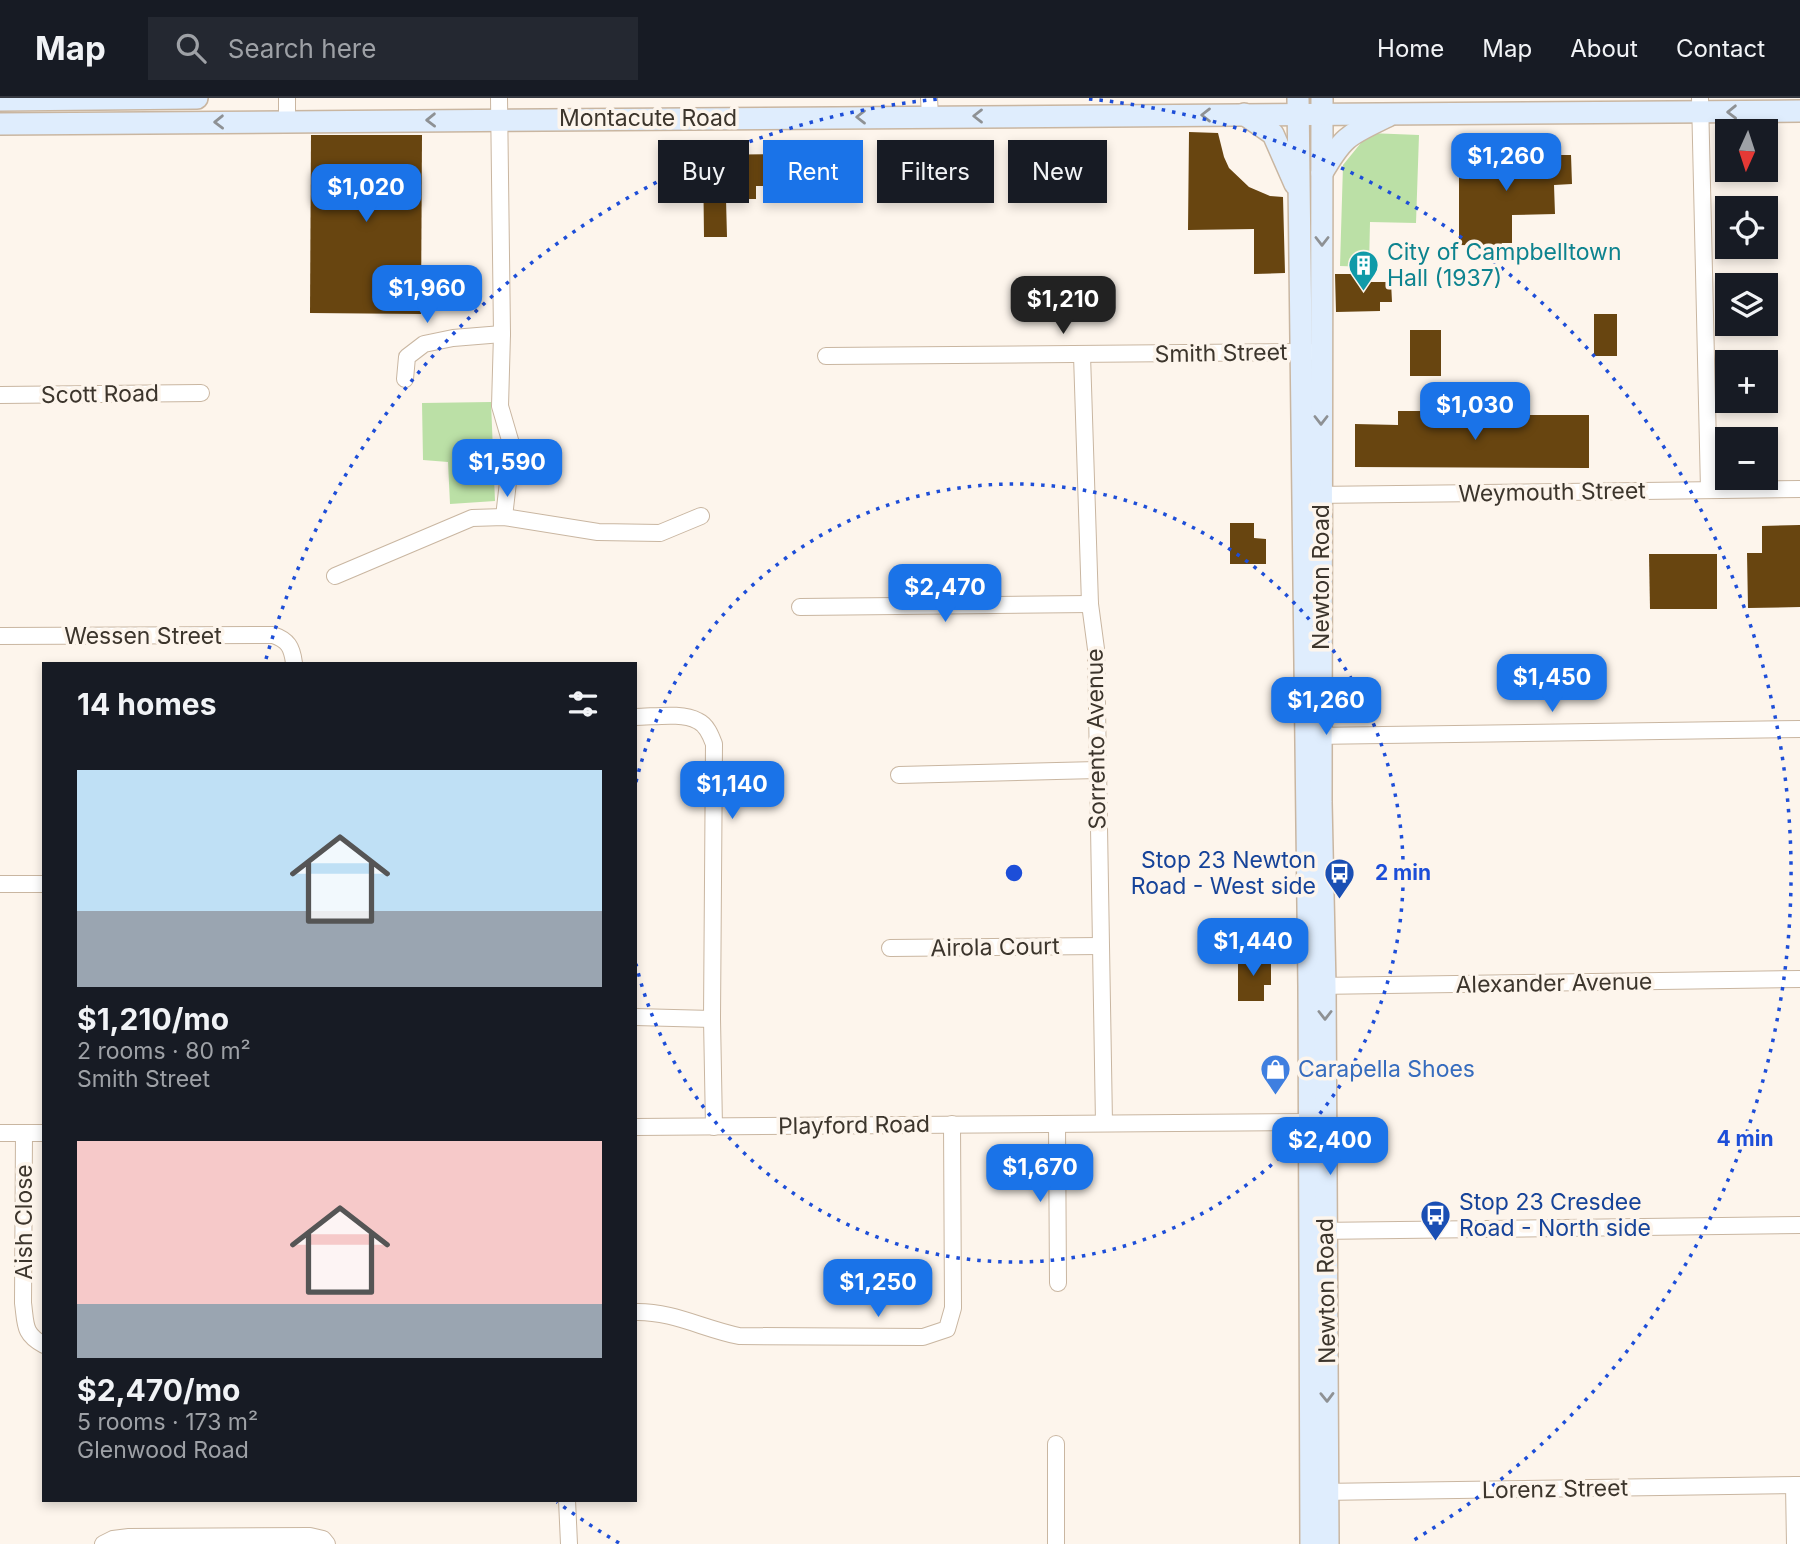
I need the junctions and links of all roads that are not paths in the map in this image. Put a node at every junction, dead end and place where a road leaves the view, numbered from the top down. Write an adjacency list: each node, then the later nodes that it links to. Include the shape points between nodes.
1 (197, 98): 3 (main road)
2 (287, 98): 12 (street)
3 (0, 100)
4 (1700, 105): 9 (main road, Montacute Road, one-way to 4); 11 (main road, Montacute Road); 24 (street)
5 (1298, 106): 6 (main road, Montacute Road); 10 (main road, Montacute Road); 15 (main road, Newton Road)
6 (1322, 106): 11 (main road, Montacute Road); 14 (main road, Newton Road)
7 (929, 107): 8 (main road, Montacute Road, one-way to 8); 10 (main road, Montacute Road, one-way to 7)
8 (499, 108): 12 (main road, Montacute Road, one-way to 12); 16 (street)
9 (1800, 111)
10 (1244, 114): 15 (main road, via 1273,134)
11 (1393, 114): 14 (main road, via 1342,141)
12 (287, 122): 13 (main road, Montacute Road, one-way to 13)
13 (0, 124)
14 (1322, 173): 17 (main road, Newton Road, one-way to 17)
15 (1299, 192): 17 (main road, Newton Road)
16 (502, 334): 20 (street, via 425,344 407,357); 27 (street, via 500,406 512,447)
17 (1311, 352): 18 (street, Smith Street); 25 (main road, Newton Road)
18 (1082, 355): 19 (street, Smith Street); 29 (street, Sorrento Avenue)
19 (826, 356)
20 (405, 379)
21 (201, 393): 22 (street, Scott Road)
22 (0, 395)
23 (1800, 489): 24 (street, Weymouth Street)
24 (1709, 490): 25 (street, Weymouth Street)
25 (1312, 495): 35 (main road, Newton Road)
26 (701, 516): 27 (street, via 660,533 598,532)
27 (504, 517): 28 (street, via 472,518)
28 (335, 576)
29 (1090, 604): 30 (street); 36 (street, Sorrento Avenue, via 1096,649)
30 (800, 607)
31 (0, 636): 32 (street, Wessen Street, via 273,635 285,639)
32 (294, 662)
33 (637, 717): 45 (street, via 699,721 714,744)
34 (1800, 729): 35 (street)
35 (1313, 736): 43 (main road, Newton Road)
36 (1097, 770): 37 (street); 40 (street, Sorrento Avenue)
37 (900, 775)
38 (0, 884): 39 (street)
39 (42, 884)
40 (1100, 946): 41 (street, Airola Court); 47 (street, Sorrento Avenue)
41 (890, 948)
42 (1800, 979): 43 (street, Alexander Avenue)
43 (1317, 986): 46 (main road, Newton Road)
44 (637, 1017): 45 (street)
45 (712, 1019): 51 (street)
46 (1317, 1122): 47 (street, Playford Road); 56 (main road, Newton Road)
47 (1104, 1123): 49 (street, Playford Road)
48 (952, 1124): 49 (street, Playford Road); 51 (street, Playford Road); 58 (street, via 953,1308 947,1329 923,1337 738,1336 664,1314)
49 (1057, 1124): 57 (street)
50 (637, 1127): 51 (street, Playford Road)
51 (714, 1127)
52 (0, 1133): 53 (street)
53 (24, 1133): 54 (street); 59 (street, Aish Close, via 23,1303 26,1330)
54 (42, 1133)
55 (1800, 1225): 56 (street)
56 (1317, 1231): 62 (main road, Newton Road)
57 (1058, 1283)
58 (637, 1312)
59 (42, 1344)
60 (1056, 1444): 67 (street)
61 (1797, 1485): 62 (street, Lorenz Street); 70 (street)
62 (1320, 1492): 68 (main road, Newton Road); 69 (main road, Newton Road)
63 (567, 1502): 66 (street)
64 (103, 1544): 65 (street, via 130,1537 310,1536)
65 (327, 1544)
66 (569, 1544)
67 (1056, 1544)
68 (1311, 1544)
69 (1328, 1544)
70 (1795, 1544)

